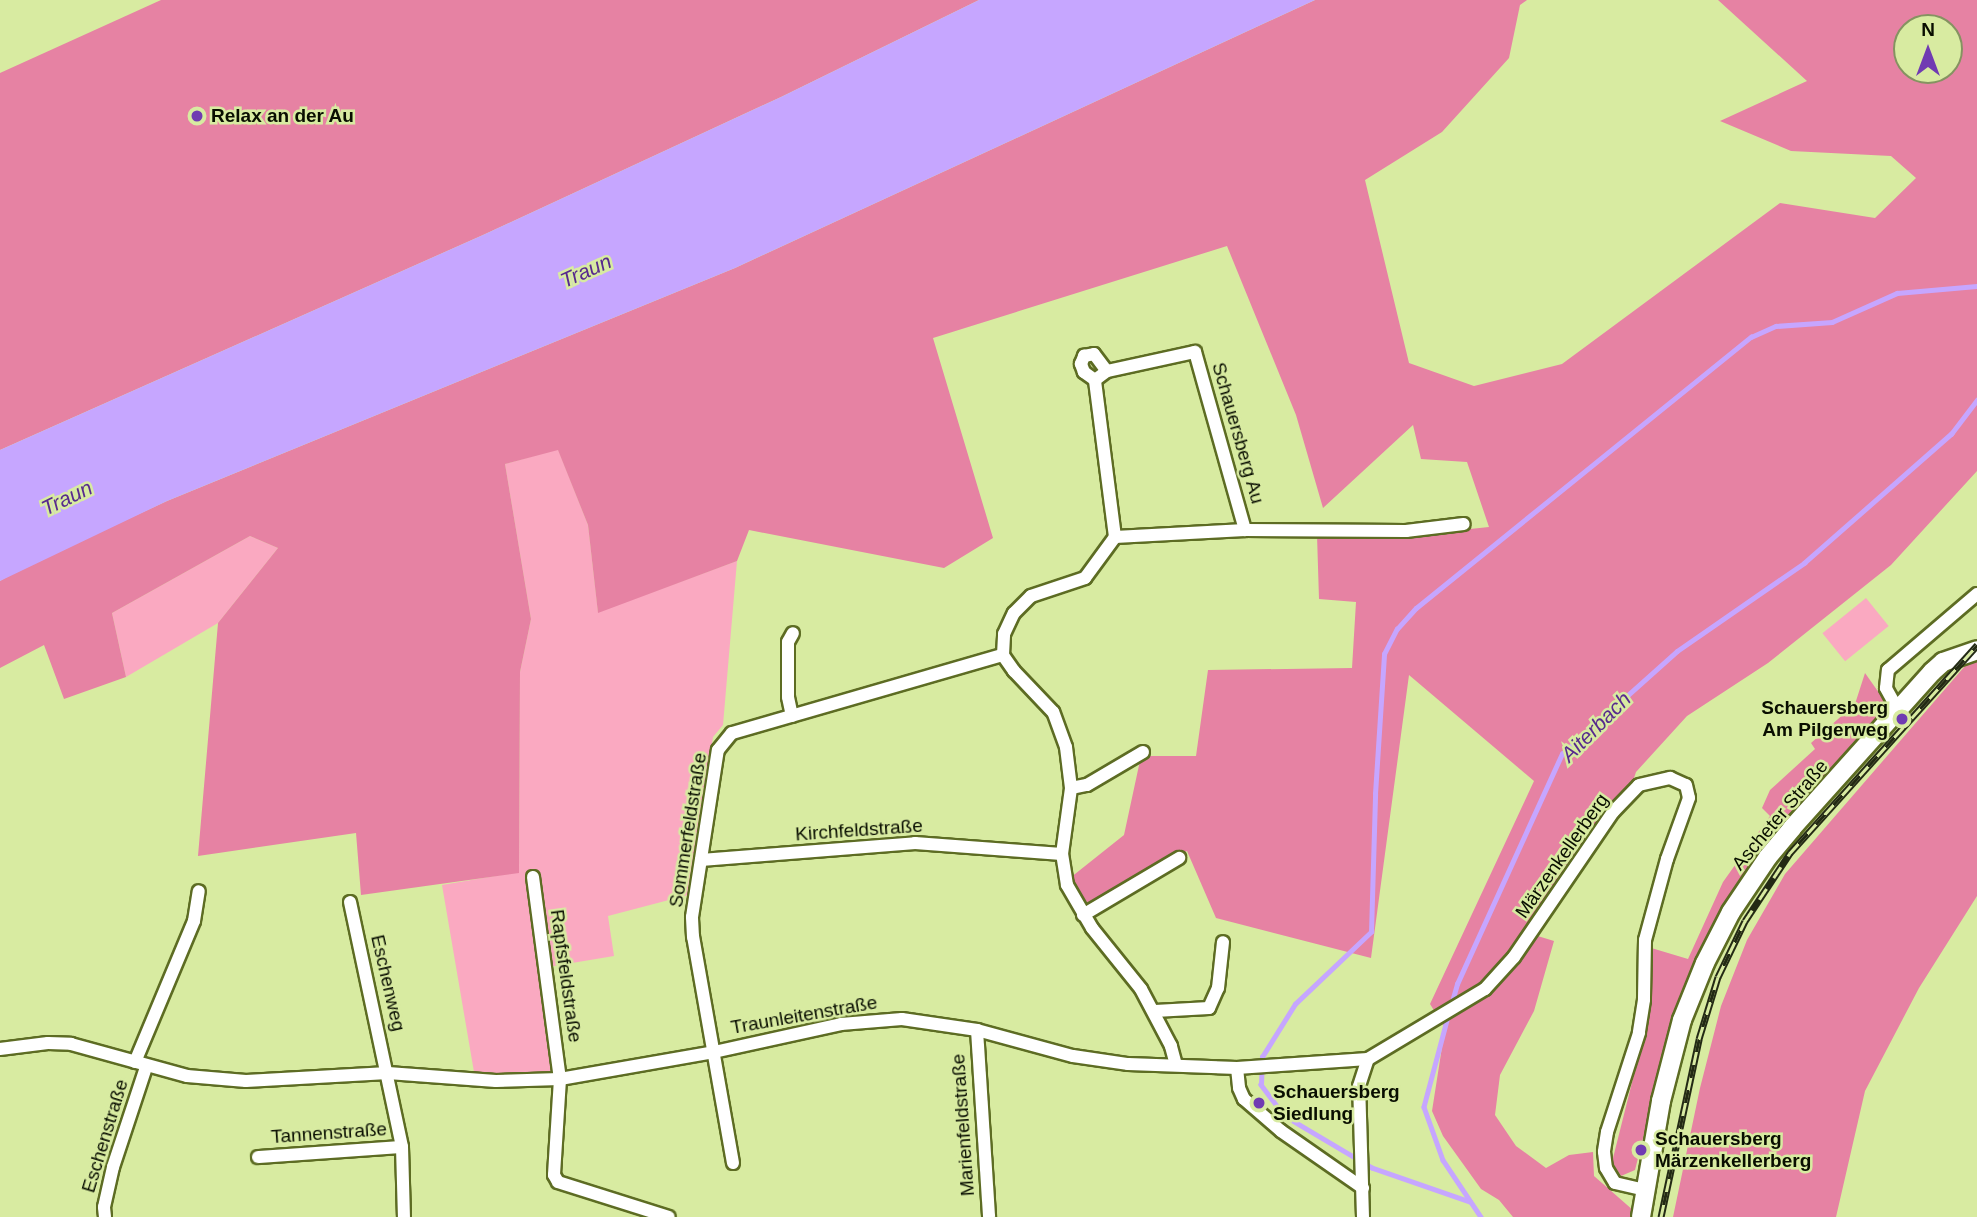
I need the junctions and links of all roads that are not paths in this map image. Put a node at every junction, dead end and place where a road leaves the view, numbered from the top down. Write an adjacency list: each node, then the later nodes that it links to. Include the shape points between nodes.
1 (1107, 371): 2 (street, Schauersberg Au); 2 (street, via 1094,354 1084,356 1084,372); 4 (street, Schauersberg Au, via 1195,352)
2 (1095, 380): 5 (street)
3 (1464, 524): 4 (street, Schauersberg Au, via 1406,531)
4 (1245, 530): 5 (street, Schauersberg Au)
5 (1115, 537): 9 (street, via 1085,578 1031,596 1014,613 1004,634)
6 (1977, 594): 10 (street, via 1888,670 1886,688)
7 (793, 633): 11 (street, via 788,642)
8 (1977, 650): 10 (main road, Ascheter Straße, via 1943,662)
9 (1003, 655): 11 (street, Sommerfeldstraße); 13 (street, via 1058,720 1068,756)
10 (1898, 710): 37 (main road, Ascheter Straße, via 1768,857 1718,936 1682,1020)
11 (792, 716): 16 (street, Sommerfeldstraße, via 732,733 718,750)
12 (1143, 752): 13 (street, via 1087,785)
13 (1070, 788): 14 (street)
14 (1062, 854): 16 (street, Kirchfeldstraße, via 915,843); 20 (street, via 1066,885)
15 (1179, 858): 20 (street)
16 (701, 860): 26 (street, Sommerfeldstraße, via 693,937)
17 (533, 877): 32 (street, Rapfsfeldstraße)
18 (199, 891): 28 (street, Eschenstraße, via 194,921)
19 (350, 902): 31 (street, Eschenweg)
20 (1083, 915): 23 (street, via 1129,971)
21 (1223, 942): 23 (street, via 1218,988 1209,1008)
22 (1466, 1003): 27 (street, Traunleitenstraße); 37 (street, Märzenkellerberg, via 1514,957 1613,812 1639,785 1670,778 1686,785 1689,798 1645,940 1639,1033 1606,1132 1606,1168 1615,1183)
23 (1154, 1011): 29 (street)
24 (977, 1030): 26 (street, Traunleitenstraße, via 933,1021 873,1020); 29 (street, Traunleitenstraße, via 1073,1056); 41 (street, Marienfeldstraße)
25 (0, 1049): 28 (street, Traunleitenstraße, via 71,1044)
26 (714, 1052): 32 (street, Traunleitenstraße); 35 (street, Sommerfeldstraße)
27 (1368, 1059): 30 (street, Traunleitenstraße); 36 (street, via 1359,1086)
28 (141, 1064): 31 (street, Traunleitenstraße, via 187,1076 246,1081); 38 (street, Eschenstraße, via 113,1167)
29 (1176, 1065): 30 (street, Traunleitenstraße)
30 (1242, 1068): 36 (street, via 1239,1088 1244,1099 1281,1131)
31 (388, 1073): 32 (street, Traunleitenstraße, via 496,1081); 33 (street, Tannenstraße)
32 (560, 1079): 40 (street, via 554,1175 558,1182)
33 (402, 1147): 34 (street, Tannenstraße); 39 (street, Tannenstraße)
34 (258, 1157)
35 (733, 1163)
36 (1363, 1182): 42 (street)
37 (1645, 1189): 43 (main road, Ascheter Straße)
38 (105, 1217)
39 (404, 1217)
40 (669, 1217)
41 (989, 1217)
42 (1363, 1217)
43 (1641, 1217)

